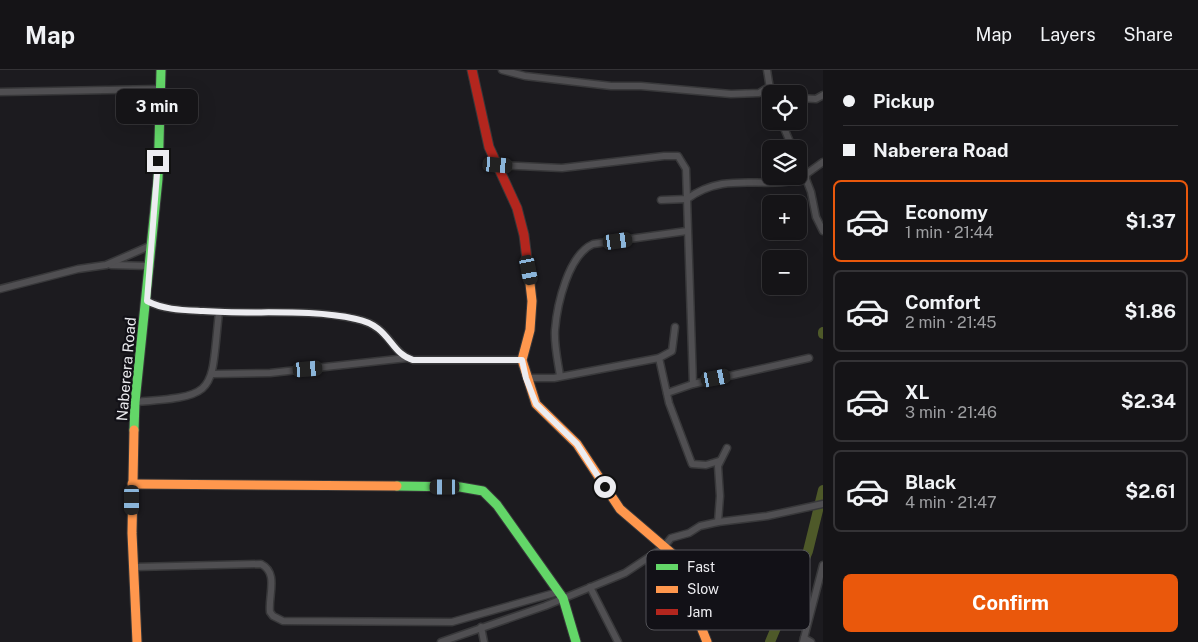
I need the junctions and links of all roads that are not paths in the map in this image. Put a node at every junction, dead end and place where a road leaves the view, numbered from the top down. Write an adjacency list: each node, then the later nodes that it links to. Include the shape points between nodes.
1 (161, 70): 6 (street, Naberera Road)
2 (472, 70): 13 (street, via 488,141)
3 (502, 70): 7 (street, via 525,76 610,86 731,94)
4 (767, 70): 5 (street)
5 (769, 85)
6 (161, 89): 8 (street); 22 (street, Naberera Road)
7 (762, 91)
8 (0, 92)
9 (823, 95): 11 (street)
10 (807, 98): 11 (street)
11 (820, 99)
12 (823, 162): 14 (street)
13 (498, 165): 17 (street, via 570,168 675,156 680,158 686,169); 32 (street, via 519,216 531,282 532,319)
14 (807, 175)
15 (807, 179): 19 (street)
16 (762, 182): 17 (street, via 723,183)
17 (687, 199): 18 (street); 20 (street)
18 (662, 200)
19 (821, 222): 21 (street)
20 (687, 231): 34 (street, via 593,244 584,249 565,279 557,317 555,334); 36 (street)
21 (823, 231)
22 (152, 245): 23 (street); 24 (street, Naberera Road)
23 (106, 265): 24 (street); 25 (street)
24 (150, 266): 26 (street, Naberera Road)
25 (0, 289)
26 (147, 301): 27 (street, via 163,308); 38 (street, Naberera Road)
27 (219, 312): 29 (street, via 316,312 367,321 379,327); 33 (street)
28 (675, 327): 30 (street, via 672,351)
29 (407, 358): 32 (street); 33 (street, via 270,373)
30 (659, 358): 34 (street); 37 (street)
31 (809, 358): 36 (street)
32 (522, 360): 35 (street)
33 (213, 374): 38 (street, via 206,387 194,395)
34 (560, 376): 35 (street)
35 (526, 378): 44 (street, via 536,404 577,444 620,509)
36 (693, 384): 37 (street)
37 (667, 393): 40 (street, via 692,464 706,465)
38 (134, 402): 41 (street, Naberera Road)
39 (727, 448): 40 (street)
40 (719, 461): 43 (street)
41 (132, 484): 49 (street, Naberera Road); 51 (street, via 460,487 482,491 497,505)
42 (823, 504): 43 (street)
43 (718, 522): 44 (street, via 675,536)
44 (664, 547): 45 (street); 46 (street)
45 (660, 550)
46 (667, 550)
47 (646, 559): 50 (street, via 625,573)
48 (823, 565): 52 (street)
49 (135, 567): 51 (street, via 261,564 267,567 271,576 270,612 283,621 452,622); 56 (street, Naberera Road)
50 (590, 587): 51 (street); 60 (street)
51 (560, 595): 53 (street); 59 (street)
52 (810, 616)
53 (481, 627): 57 (street); 58 (street)
54 (702, 630): 61 (street)
55 (804, 640): 62 (street)
56 (136, 642)
57 (441, 642)
58 (484, 642)
59 (576, 642)
60 (618, 642)
61 (707, 642)
62 (811, 642)

